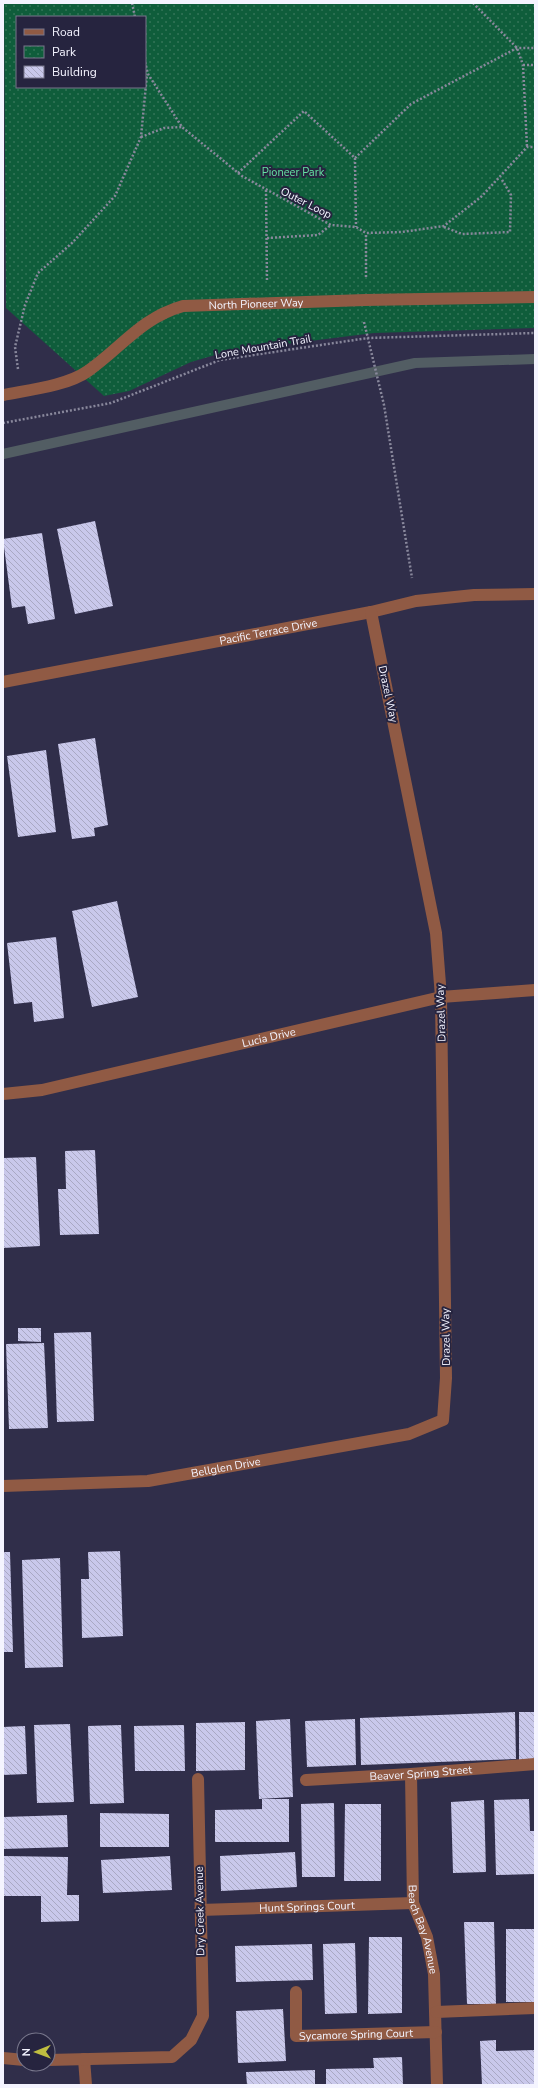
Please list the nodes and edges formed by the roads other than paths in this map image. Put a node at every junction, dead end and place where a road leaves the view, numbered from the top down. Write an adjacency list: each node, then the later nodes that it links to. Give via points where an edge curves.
1 (535, 297): 2 (street, North Pioneer Way, via 183,306 164,311 140,326 87,372 69,381)
2 (3, 395)
3 (535, 594): 4 (street, Pacific Terrace Drive, via 474,595 416,601)
4 (371, 612): 5 (street, Pacific Terrace Drive); 7 (street, Drazel Way, via 436,933)
5 (3, 682)
6 (535, 990): 7 (street, Lucia Drive)
7 (441, 997): 8 (street, Lucia Drive, via 42,1090); 9 (street, Drazel Way, via 446,1378)
8 (3, 1094)
9 (443, 1420): 10 (street, Bellglen Drive, via 410,1434 148,1481)
10 (3, 1486)
11 (535, 1764): 12 (street, Beaver Spring Street)
12 (411, 1774): 14 (street, Beaver Spring Street); 15 (street, Beach Bay Avenue)
13 (198, 1779): 16 (street, Dry Creek Avenue)
14 (306, 1780)
15 (413, 1903): 16 (street, Hunt Springs Court); 19 (street, Beach Bay Avenue, via 427,1937 434,1974)
16 (200, 1910): 23 (street, Dry Creek Avenue, via 203,2016 191,2040 172,2057)
17 (296, 1992): 20 (street, Sycamore Spring Court, via 296,2036)
18 (535, 2008): 19 (street)
19 (436, 2012): 20 (street, Beach Bay Avenue)
20 (436, 2032): 26 (street, Beach Bay Avenue)
21 (3, 2058): 22 (street)
22 (16, 2059)
23 (84, 2059): 24 (street); 25 (street)
24 (56, 2060)
25 (86, 2085)
26 (437, 2085)

